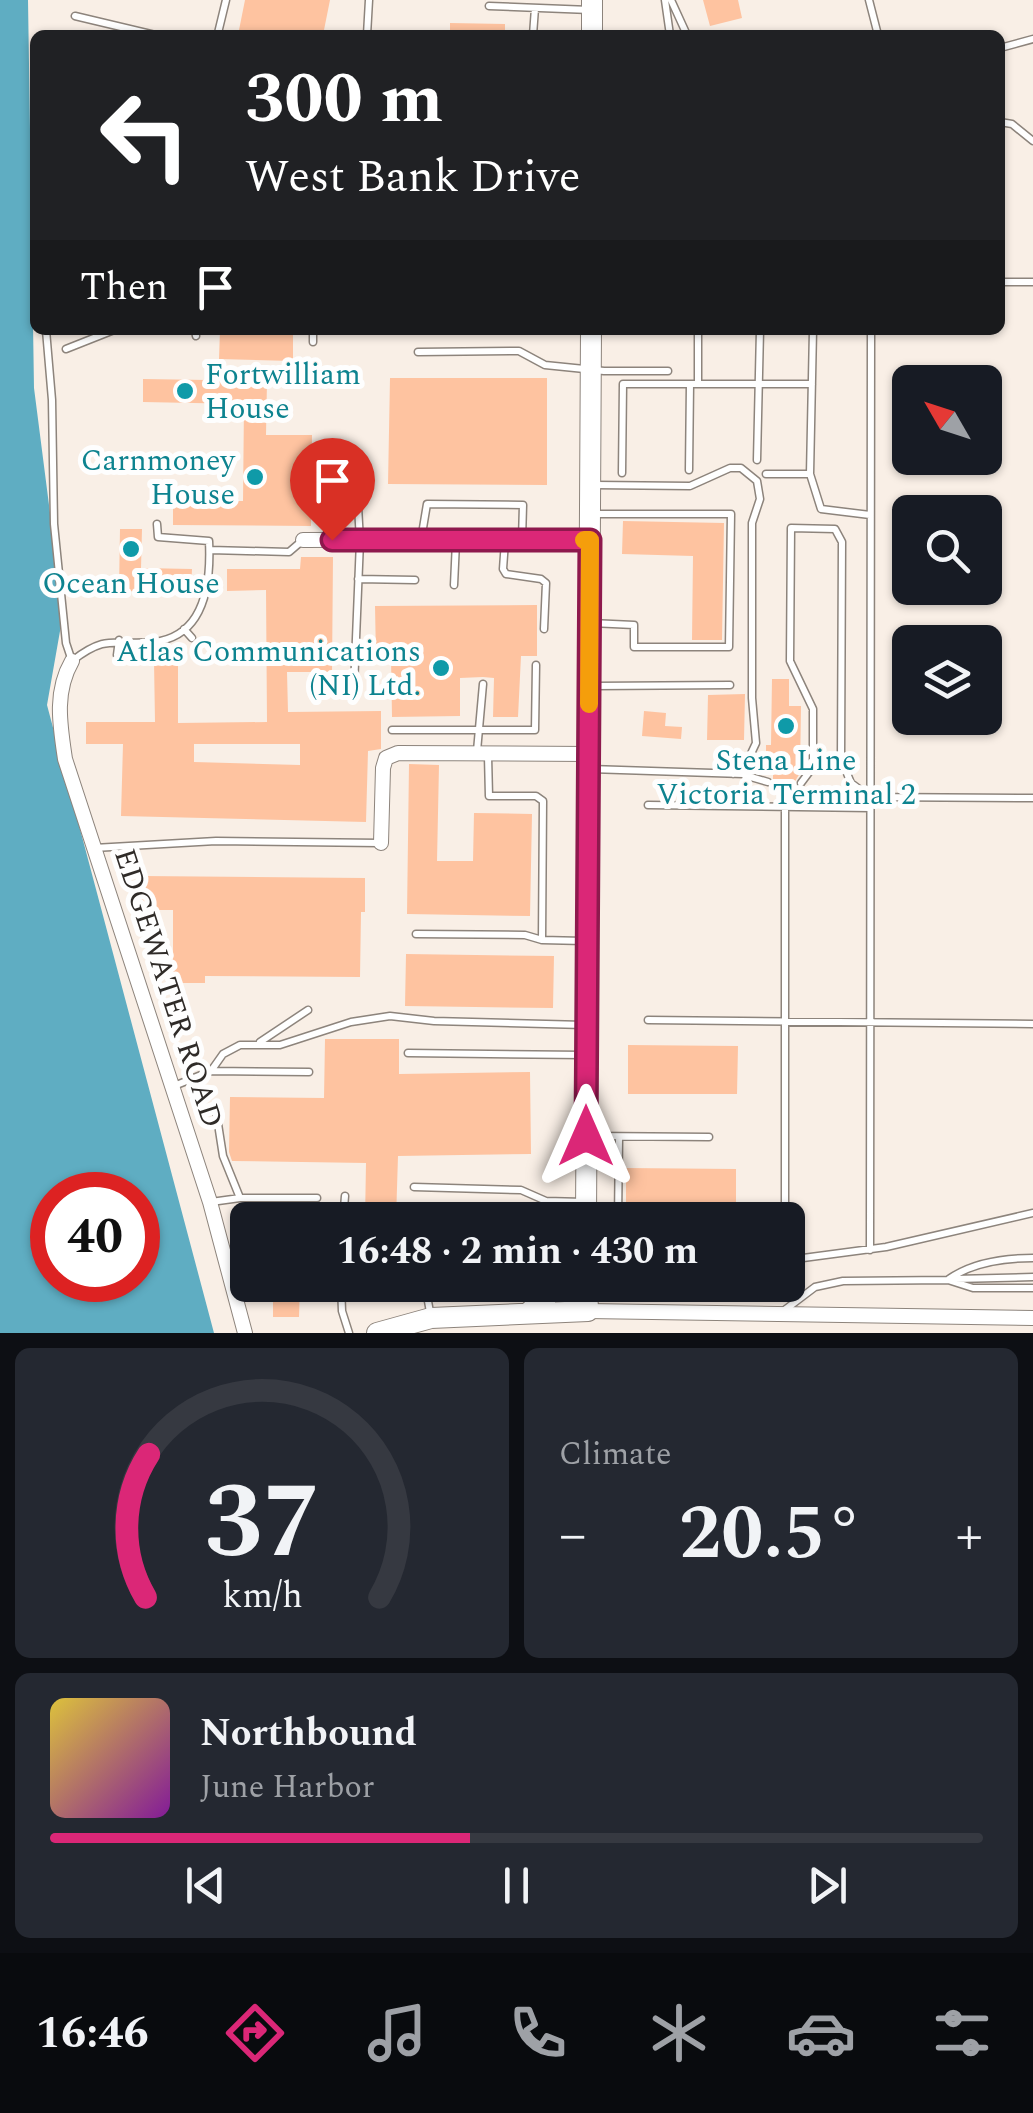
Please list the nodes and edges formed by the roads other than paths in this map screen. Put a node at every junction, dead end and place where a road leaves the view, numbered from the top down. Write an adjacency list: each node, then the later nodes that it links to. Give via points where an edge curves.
1 (226, 0): 10 (lane)
2 (370, 0): 11 (lane)
3 (668, 0): 14 (lane); 15 (lane)
4 (869, 0): 16 (lane)
5 (591, 5): 7 (lane); 13 (street)
6 (489, 6): 7 (lane)
7 (535, 8): 12 (lane)
8 (74, 16): 9 (lane)
9 (134, 30)
10 (219, 30)
11 (367, 30)
12 (534, 30)
13 (592, 30)
14 (670, 30)
15 (684, 30)
16 (877, 30)
17 (1033, 39): 18 (lane)
18 (1005, 47)
19 (1005, 123): 20 (lane)
20 (1033, 140)
21 (1005, 282): 22 (lane)
22 (1033, 282)
23 (46, 335): 66 (lane, via 54,524)
24 (101, 335): 32 (lane)
25 (313, 335): 31 (lane)
26 (591, 335): 34 (street)
27 (698, 335): 36 (lane)
28 (760, 335): 37 (lane)
29 (813, 335): 38 (lane)
30 (871, 335): 47 (lane)
31 (312, 342)
32 (66, 349)
33 (418, 352): 34 (lane, via 519,352 544,365)
34 (591, 369): 35 (lane); 44 (street)
35 (668, 371)
36 (694, 384): 37 (lane); 40 (lane); 41 (lane, via 622,384)
37 (759, 384): 38 (lane); 39 (lane)
38 (812, 384): 43 (lane)
39 (757, 460)
40 (689, 470)
41 (622, 472)
42 (766, 474): 43 (lane)
43 (810, 474): 47 (lane, via 821,508)
44 (590, 485): 46 (street); 79 (lane, via 690,486 730,468 757,481 756,743)
45 (358, 506): 50 (lane)
46 (590, 514): 51 (street); 60 (lane, via 731,514 729,648 634,646 634,625)
47 (870, 514): 83 (lane)
48 (156, 524): 56 (lane, via 158,538 209,540)
49 (304, 540): 50 (street); 56 (lane, via 289,552)
50 (360, 540): 53 (street); 57 (lane)
51 (590, 540): 52 (street); 60 (street)
52 (522, 541): 53 (lane, via 523,506 426,504); 55 (street)
53 (420, 542): 54 (street)
54 (456, 542): 55 (street); 59 (lane)
55 (506, 542): 62 (lane, via 506,574 546,583)
56 (210, 550): 61 (lane, via 206,600)
57 (358, 579): 58 (lane); 71 (lane)
58 (415, 580)
59 (454, 584)
60 (589, 623): 70 (street)
61 (184, 629): 63 (lane); 64 (lane, via 156,642)
62 (544, 629)
63 (192, 638)
64 (118, 640): 65 (lane); 66 (lane, via 92,646)
65 (117, 655)
66 (72, 661): 89 (street, EDGEWATER ROAD, via 58,709 65,759)
67 (536, 665): 73 (lane, via 535,730)
68 (483, 684): 73 (lane)
69 (730, 685): 70 (lane)
70 (589, 686): 75 (street)
71 (354, 687)
72 (392, 730): 73 (lane)
73 (478, 731): 74 (lane)
74 (482, 752): 75 (street); 88 (street, via 386,758); 91 (lane, via 489,796 542,801)
75 (589, 762): 79 (lane); 92 (street)
76 (771, 767): 80 (lane)
77 (813, 767): 78 (lane); 82 (lane); 83 (lane, via 813,708 790,661 790,528 834,529 842,542 842,758 851,782)
78 (802, 768)
79 (733, 774): 80 (lane)
80 (743, 774): 81 (lane)
81 (768, 782)
82 (801, 783)
83 (870, 797): 84 (lane); 87 (lane)
84 (1033, 798)
85 (648, 806): 86 (lane)
86 (785, 808): 87 (lane); 95 (lane)
87 (870, 808): 96 (lane)
88 (381, 844): 89 (lane, via 216,841)
89 (94, 848): 104 (street, EDGEWATER ROAD)
90 (416, 934): 91 (lane)
91 (542, 940): 92 (lane)
92 (586, 940): 97 (street)
93 (308, 1010): 99 (lane)
94 (648, 1020): 95 (lane)
95 (784, 1021): 96 (lane); 118 (lane)
96 (872, 1023): 98 (lane); 120 (lane)
97 (586, 1024): 99 (lane, via 390,1016 280,1044); 101 (street)
98 (1033, 1024)
99 (258, 1042): 102 (lane, via 224,1054)
100 (408, 1053): 101 (lane)
101 (586, 1055): 106 (street)
102 (212, 1071): 103 (lane); 104 (lane)
103 (310, 1072)
104 (173, 1086): 113 (street, EDGEWATER ROAD)
105 (216, 1111): 111 (lane, via 223,1156)
106 (586, 1136): 107 (lane); 116 (street)
107 (619, 1137): 108 (lane); 117 (lane)
108 (709, 1137)
109 (414, 1187): 115 (lane, via 521,1190)
110 (345, 1196): 114 (lane)
111 (240, 1198): 112 (lane); 113 (lane)
112 (317, 1198)
113 (210, 1202): 134 (street, EDGEWATER ROAD)
114 (344, 1202)
115 (550, 1202)
116 (586, 1202)
117 (618, 1202)
118 (785, 1202)
119 (1033, 1213): 120 (lane)
120 (870, 1250): 122 (lane)
121 (1033, 1258): 124 (lane, via 964,1268)
122 (805, 1259)
123 (1033, 1277): 124 (lane)
124 (948, 1280): 125 (lane, via 973,1288); 131 (lane, via 814,1287)
125 (1033, 1288)
126 (342, 1302): 135 (lane)
127 (540, 1302): 130 (street)
128 (588, 1302): 129 (street)
129 (588, 1311): 130 (street); 131 (street)
130 (528, 1313): 133 (street)
131 (781, 1313): 132 (street)
132 (1033, 1318)
133 (418, 1325): 136 (street)
134 (245, 1333)
135 (349, 1333)
136 (377, 1333)

